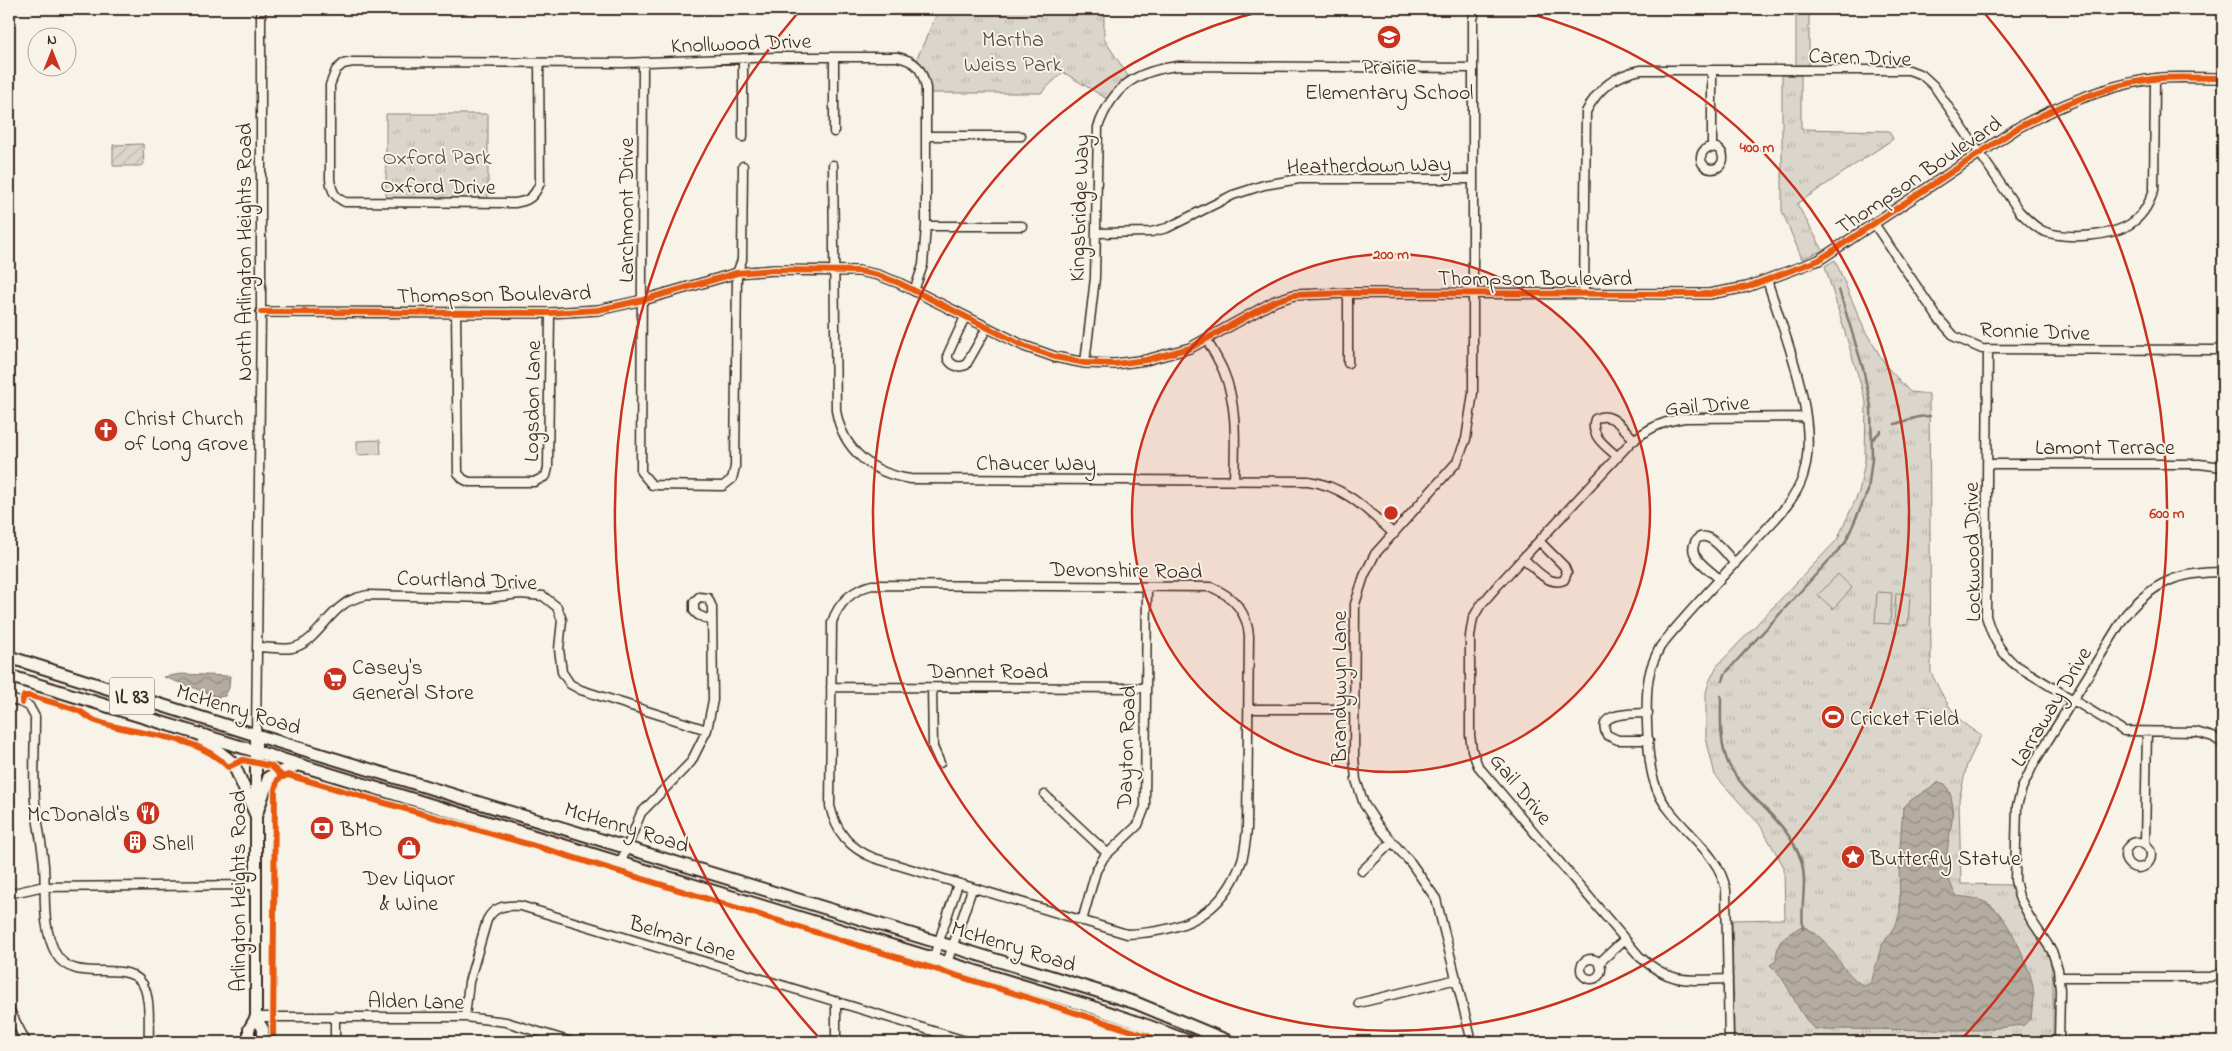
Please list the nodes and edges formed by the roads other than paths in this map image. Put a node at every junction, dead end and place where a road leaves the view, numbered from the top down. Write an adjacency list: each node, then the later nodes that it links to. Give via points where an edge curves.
1 (261, 9): 33 (street, North Arlington Heights Road)
2 (1476, 9): 7 (street, Brandywyn Lane)
3 (834, 57): 4 (street, Knollwood Drive); 12 (street); 13 (street, Knollwood Drive, via 897,57 916,63 926,88)
4 (743, 58): 6 (street, Knollwood Drive); 15 (street)
5 (539, 62): 6 (street, Knollwood Drive); 8 (street, Knollwood Drive, via 353,62); 8 (street, Oxford Drive, via 540,184 528,201 514,203 345,202 338,198 332,191 330,180 330,85)
6 (642, 62): 32 (street, Larchmont Drive)
7 (1473, 68): 20 (street, Brandywyn Lane); 24 (street, Kingsbridge Way, via 1178,66 1144,72 1116,93 1098,126)
8 (336, 70)
9 (1712, 70): 16 (street); 17 (street, Caren Drive, via 1909,70 1922,75 1934,86); 31 (street, Caren Drive, via 1640,70 1612,80 1593,98 1586,112 1585,127)
10 (2223, 78): 11 (street, Thompson Boulevard)
11 (2155, 80): 17 (street, Thompson Boulevard, via 2096,93 2049,111); 17 (street, Caren Drive, via 2154,190 2147,207 2119,231 2100,235 2058,235 2031,224)
12 (834, 132)
13 (927, 136): 14 (street); 22 (street, Knollwood Drive)
14 (1021, 136)
15 (743, 137)
16 (1712, 148)
17 (1980, 154): 21 (street, Thompson Boulevard)
18 (832, 165): 25 (street, Chaucer Way)
19 (743, 166): 26 (street, Larchmont Drive, via 742,260)
20 (1472, 179): 24 (street, Heatherdown Way, via 1299,179 1233,194 1167,228 1151,232); 30 (street, Brandywyn Lane)
21 (1875, 224): 27 (street, Thompson Boulevard, via 1819,260); 40 (street, Ronnie Drive, via 1938,318 1955,337 1968,345)
22 (926, 226): 23 (street); 28 (street, Knollwood Drive, via 923,265)
23 (1022, 226)
24 (1096, 233): 41 (street, Kingsbridge Way, via 1095,278)
25 (833, 270): 26 (street, Thompson Boulevard); 28 (street, Thompson Boulevard, via 878,275); 48 (street, Chaucer Way, via 837,421 857,455 874,468 911,478)
26 (737, 273): 32 (street, Thompson Boulevard); 32 (street, Larchmont Drive, via 735,467 732,479 723,486 652,485 641,472)
27 (1767, 280): 31 (street, Thompson Boulevard, via 1710,294); 43 (street, via 1797,373)
28 (914, 291): 36 (street, Thompson Boulevard)
29 (1348, 293): 30 (street, Thompson Boulevard); 38 (street, Thompson Boulevard, via 1294,295 1275,301); 42 (street)
30 (1472, 294): 31 (street, Thompson Boulevard); 49 (street, Brandywyn Lane, via 1473,393 1466,440 1456,462)
31 (1584, 295)
32 (643, 300): 35 (street, Thompson Boulevard, via 598,310)
33 (261, 312): 34 (street, Thompson Boulevard); 57 (street, North Arlington Heights Road)
34 (456, 313): 35 (street, Thompson Boulevard); 35 (street, Logsdon Lane, via 458,473 469,482 534,482 546,476)
35 (550, 313)
36 (965, 316): 37 (street, Thompson Boulevard); 37 (street, via 948,354 954,365 966,365)
37 (987, 328): 41 (street, Thompson Boulevard, via 1031,349)
38 (1206, 339): 41 (street, Thompson Boulevard, via 1190,348 1146,360); 48 (street, via 1223,370 1231,397 1235,418)
39 (2223, 348): 40 (street, Ronnie Drive)
40 (1988, 350): 46 (street, Lockwood Drive)
41 (1084, 363)
42 (1348, 363)
43 (1806, 417): 44 (street, Gail Drive, via 1665,421); 52 (street, via 1807,448 1803,476 1787,506)
44 (1635, 440): 45 (street, Gail Drive); 45 (street, via 1609,416 1594,419 1594,434)
45 (1618, 457): 50 (street, Gail Drive)
46 (1987, 464): 47 (street, Lamont Terrace, via 2199,464); 64 (street, Lockwood Drive, via 1986,616 1994,640 2014,664)
47 (2223, 467)
48 (1234, 481): 49 (street, Chaucer Way, via 1324,483 1350,496)
49 (1394, 534): 66 (street, Brandywyn Lane, via 1375,554 1355,604)
50 (1539, 541): 51 (street, Gail Drive); 51 (street, via 1564,566 1567,573 1564,580 1558,583 1550,581)
51 (1523, 558): 91 (street, Gail Drive, via 1473,618 1470,636 1472,750 1478,766)
52 (1735, 564): 54 (street); 54 (street, via 1714,540 1705,536 1694,542 1696,557)
53 (2223, 572): 64 (street, Larraway Drive, via 2186,575 2143,595 2126,614)
54 (1720, 580): 67 (street, via 1660,647 1650,672)
55 (1146, 586): 60 (street, Devonshire Road, via 864,587 845,598 832,622); 62 (street, Dayton Road); 65 (street, Devonshire Road, via 1211,587 1225,593 1242,611 1248,636)
56 (712, 621): 68 (street, via 712,700)
57 (256, 647): 68 (street, Courtland Drive, via 291,648 300,645 311,638 341,605 355,597 489,598 535,594 550,601 561,616 559,661 570,684); 71 (street, North Arlington Heights Road)
58 (9, 657): 71 (main road, McHenry Road / IL 83)
59 (9, 676): 69 (main road, McHenry Road / IL 83)
60 (831, 687): 61 (street, Dannet Road); 85 (street, Devonshire Road, via 830,806 837,828 863,854)
61 (932, 688): 62 (street, Dannet Road); 75 (street, via 934,747)
62 (1145, 688): 82 (street, Dayton Road, via 1145,807 1138,825)
63 (9, 698): 87 (street, via 29,706 35,717 35,799)
64 (2073, 701): 70 (street, Lockwood Drive, via 2124,731); 98 (street, Larraway Drive, via 2034,763 2017,806 2016,880 2019,897 2052,952)
65 (1249, 709): 66 (street); 90 (street, Devonshire Road, via 1247,829 1243,859 1216,904 1195,920 1151,933 1127,934)
66 (1354, 709): 79 (street, Brandywyn Lane, via 1356,780 1364,804)
67 (1648, 713): 72 (street); 72 (street, via 1612,716 1604,724 1607,735 1614,739)
68 (707, 730): 81 (street, via 691,762 641,813)
69 (194, 732): 74 (main road, McHenry Road / IL 83); 78 (main road, via 232,763)
70 (2148, 732): 73 (street, Lockwood Drive, via 2196,732); 80 (street)
71 (256, 735): 74 (main road, Arlington Heights Road); 81 (main road, McHenry Road / IL 83)
72 (1649, 740): 100 (street, via 1651,767 1660,797 1724,877)
73 (2223, 743)
74 (256, 753): 76 (main road, McHenry Road / IL 83); 78 (main road, Arlington Heights Road)
75 (940, 763)
76 (297, 765): 78 (main road, via 270,777); 83 (main road, McHenry Road / IL 83)
77 (1045, 795): 82 (street)
78 (256, 816): 86 (main road, Arlington Heights Road)
79 (1392, 842): 84 (street); 99 (street, Brandywyn Lane, via 1436,899)
80 (2144, 844)
81 (626, 847): 83 (street); 92 (main road, McHenry Road / IL 83)
82 (1107, 853): 90 (street, Dayton Road, via 1096,871)
83 (621, 862): 94 (main road, McHenry Road / IL 83)
84 (1362, 871)
85 (958, 884): 88 (street, Devonshire Road); 92 (street)
86 (256, 885): 87 (street); 105 (main road, Arlington Heights Road)
87 (45, 887): 89 (street); 108 (street, via 48,935 57,956 74,969 124,972 138,979 146,993)
88 (972, 889): 90 (street, Devonshire Road); 93 (street)
89 (9, 894)
90 (1082, 921)
91 (1625, 938): 96 (street); 100 (street, Gail Drive, via 1640,957 1665,976 1681,980)
92 (938, 943): 93 (main road, McHenry Road / IL 83); 94 (street)
93 (952, 948): 95 (street); 116 (main road, McHenry Road / IL 83, via 1136,1003)
94 (933, 959): 95 (main road, McHenry Road / IL 83)
95 (947, 963): 115 (main road, McHenry Road / IL 83, via 1101,1010)
96 (1600, 963)
97 (2223, 973): 98 (street, via 2210,977)
98 (2059, 978): 119 (street)
99 (1457, 979): 102 (street); 117 (street, Brandywyn Lane)
100 (1728, 979): 118 (street)
101 (836, 1002): 106 (street, Belmar Lane, via 512,905 499,907 488,920 469,982); 113 (street); 114 (street, Belmar Lane)
102 (1359, 1003)
103 (9, 1009): 107 (street)
104 (335, 1016): 105 (street, Alden Lane); 106 (street, Alden Lane); 111 (street)
105 (256, 1017): 109 (main road, Arlington Heights Road, via 249,1029); 110 (main road, Arlington Heights Road, via 263,1029)
106 (465, 1017): 112 (street, Alden Lane, via 506,1022)
107 (26, 1042)
108 (149, 1042)
109 (248, 1042)
110 (263, 1042)
111 (335, 1042)
112 (572, 1042)
113 (836, 1042)
114 (969, 1042)
115 (1190, 1042)
116 (1230, 1042)
117 (1472, 1042)
118 (1729, 1042)
119 (2059, 1042)

